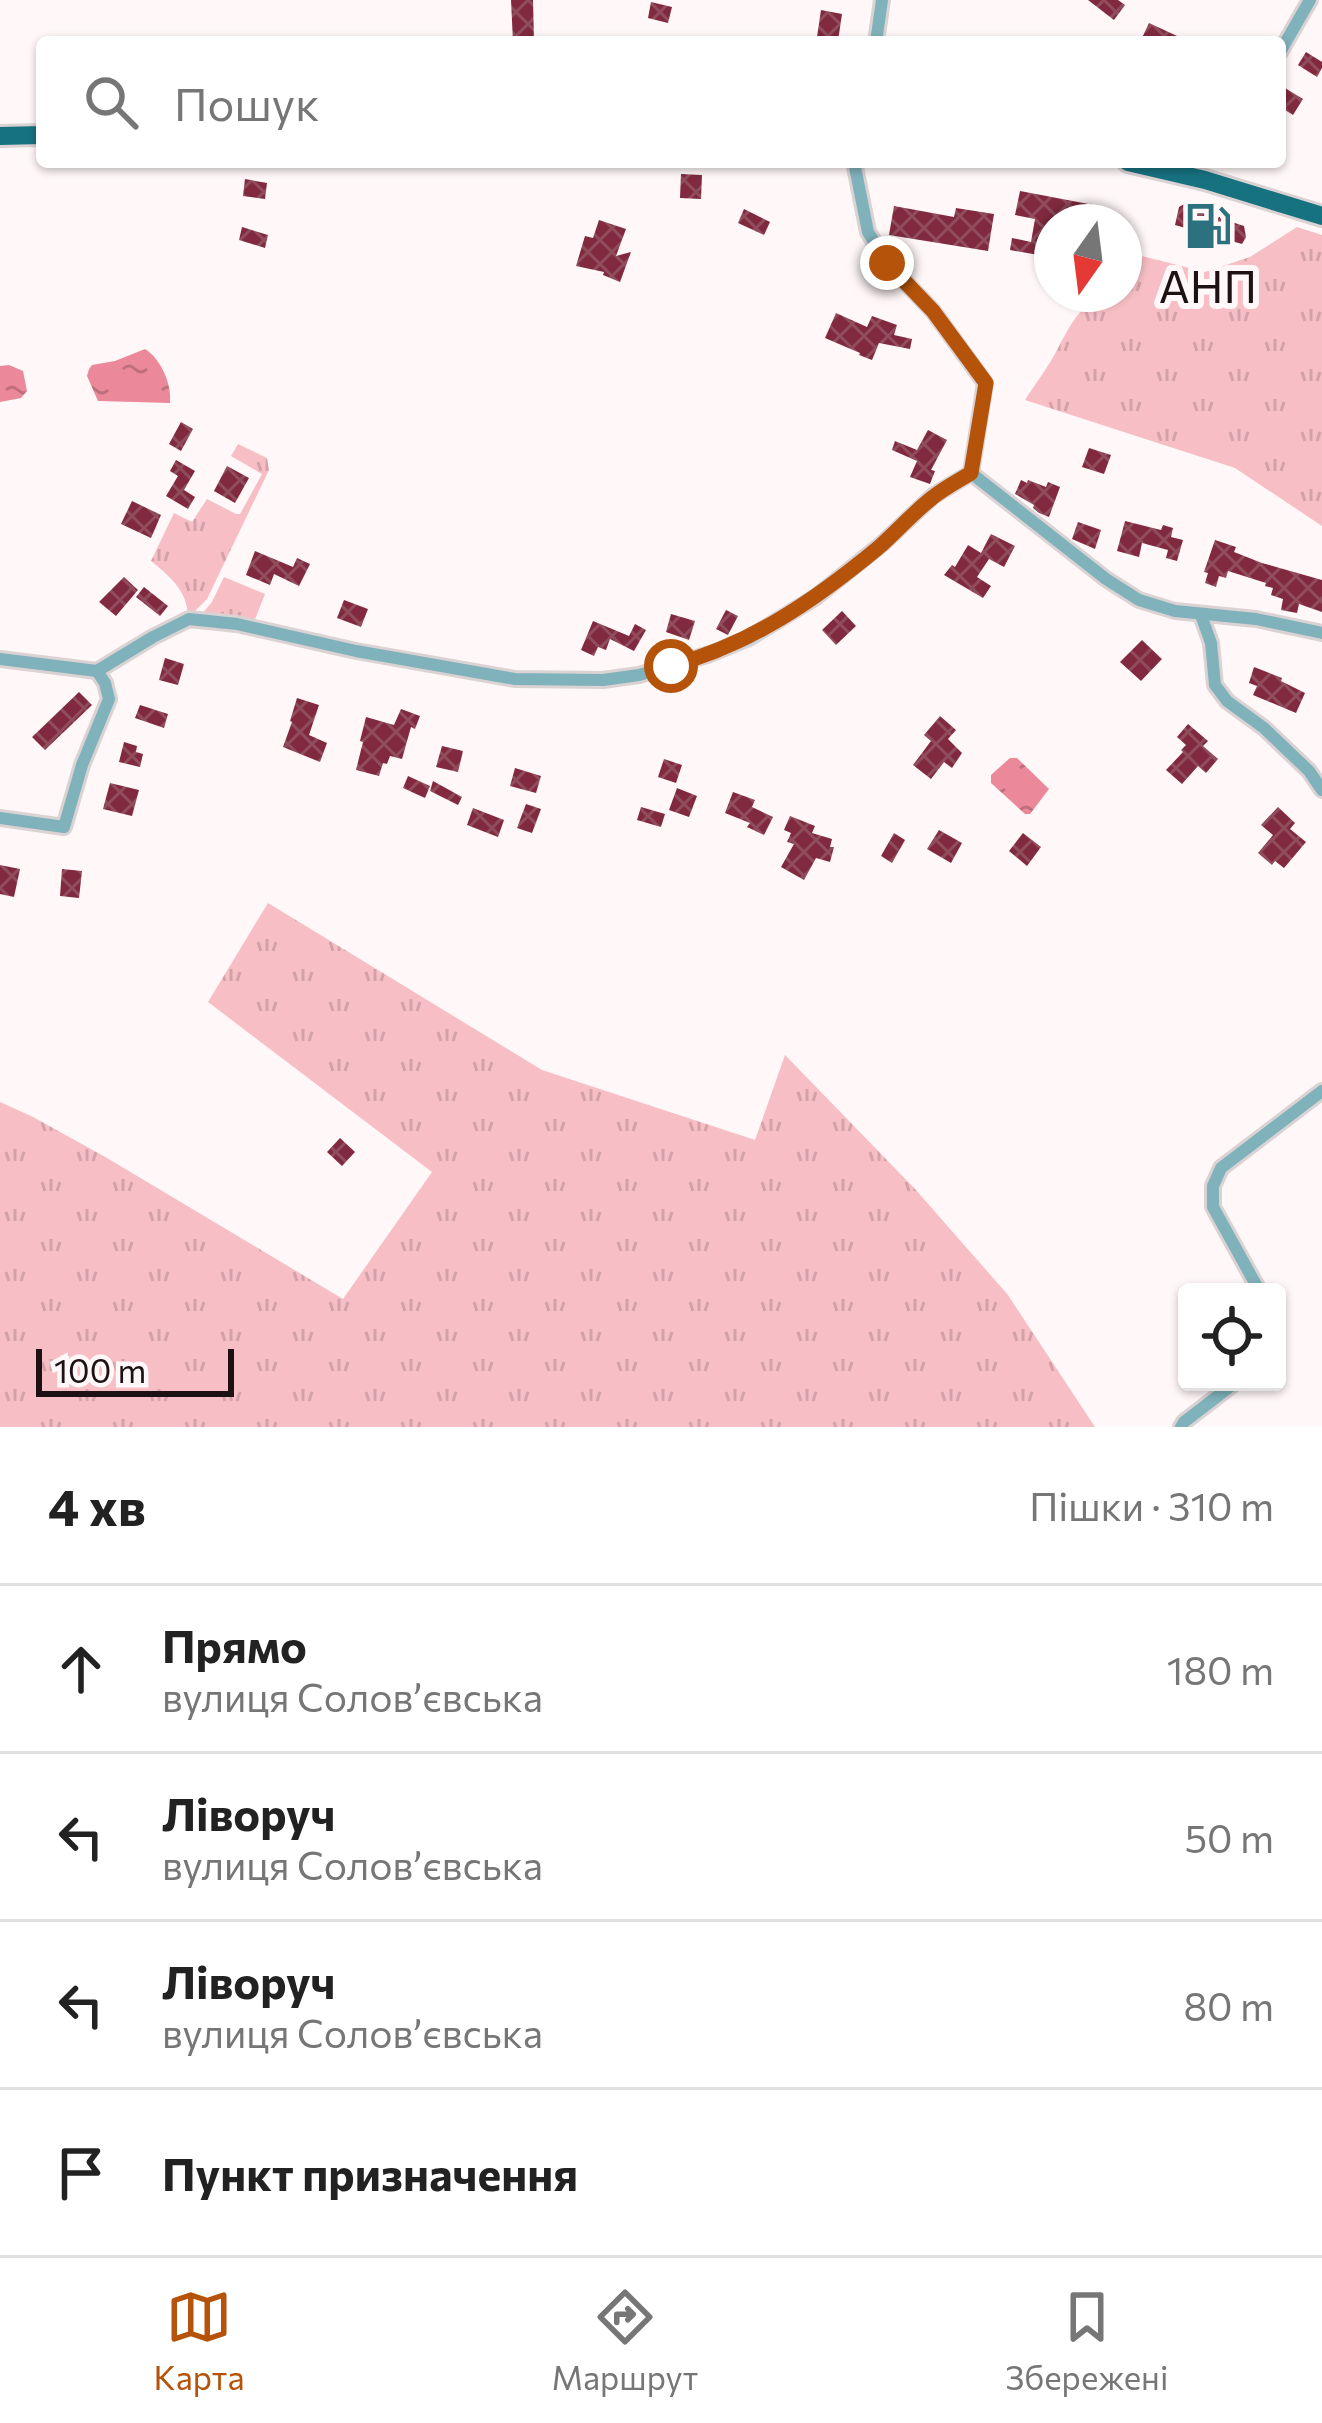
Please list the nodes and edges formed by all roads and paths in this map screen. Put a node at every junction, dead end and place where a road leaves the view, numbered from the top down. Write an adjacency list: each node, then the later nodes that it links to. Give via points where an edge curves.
1 (883, 0): 3 (street)
2 (1310, 0): 4 (street)
3 (877, 36)
4 (1286, 42)
5 (36, 135): 6 (main road)
6 (0, 136)
7 (855, 168): 10 (street, via 868,232 986,383)
8 (1165, 168): 9 (main road)
9 (1322, 216)
10 (971, 473): 11 (street, via 1138,600); 14 (street, via 816,597 749,638 639,675 515,680 189,620)
11 (1202, 615): 12 (street); 15 (street, via 1215,685)
12 (1322, 633)
13 (0, 658): 14 (street)
14 (97, 671): 16 (street, via 109,699 64,826)
15 (1322, 790)
16 (0, 818)
17 (1322, 1091): 18 (street, via 1221,1168 1213,1186 1213,1207)
18 (1254, 1283)
19 (1224, 1391): 20 (street)
20 (1181, 1427)

